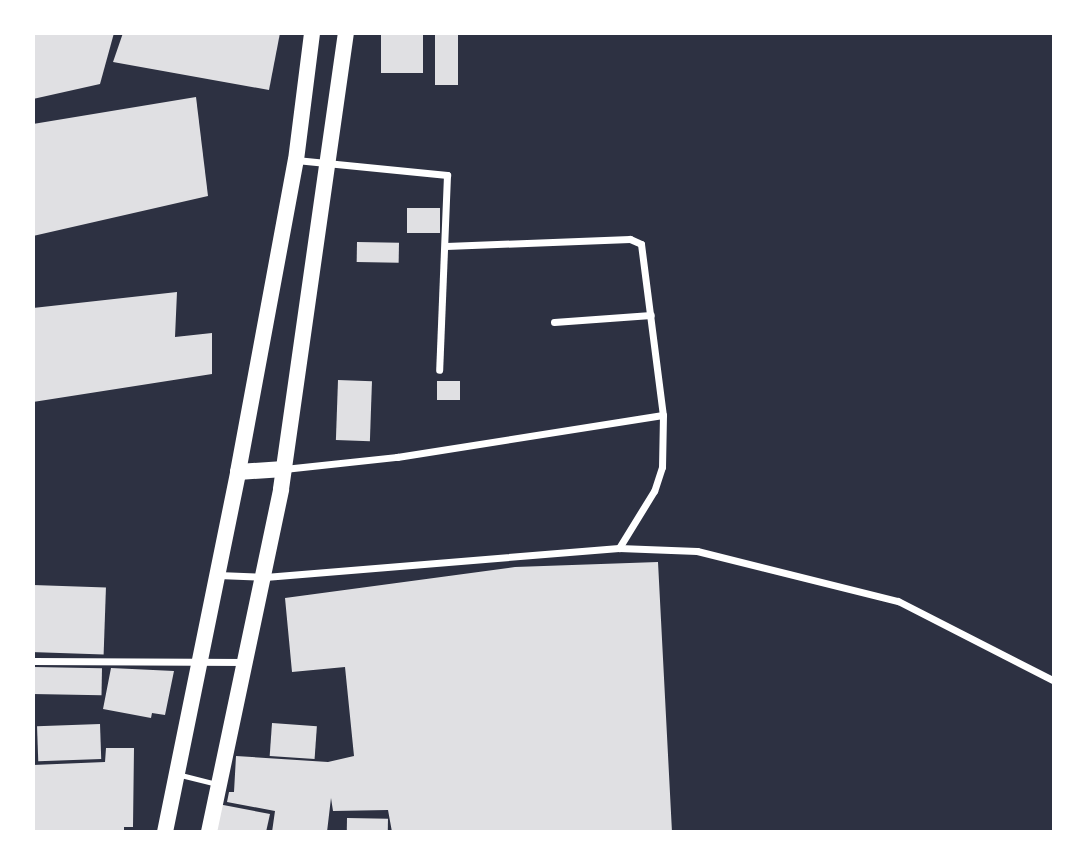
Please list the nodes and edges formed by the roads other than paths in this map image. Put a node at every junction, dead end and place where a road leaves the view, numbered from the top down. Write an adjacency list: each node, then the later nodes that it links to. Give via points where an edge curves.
1 (312, 33): 3 (main road)
2 (346, 33): 4 (main road)
3 (296, 160): 4 (street); 11 (main road)
4 (330, 167): 5 (street, via 447,175); 10 (main road)
5 (446, 246): 6 (street, via 636,240 642,246); 8 (street)
6 (651, 315): 7 (street); 9 (street)
7 (554, 322)
8 (439, 370)
9 (663, 415): 10 (street, via 397,457); 12 (street, via 660,478)
10 (284, 469): 11 (main road); 14 (main road)
11 (238, 472): 13 (main road)
12 (619, 548): 14 (street); 18 (street, via 697,551 898,601)
13 (218, 575): 14 (street); 15 (main road)
14 (265, 577): 17 (main road)
15 (201, 660): 16 (street); 17 (street); 19 (main road)
16 (33, 661)
17 (246, 662): 20 (main road)
18 (1054, 681)
19 (176, 774): 20 (lane); 21 (main road)
20 (219, 785): 22 (main road)
21 (165, 832)
22 (209, 832)

